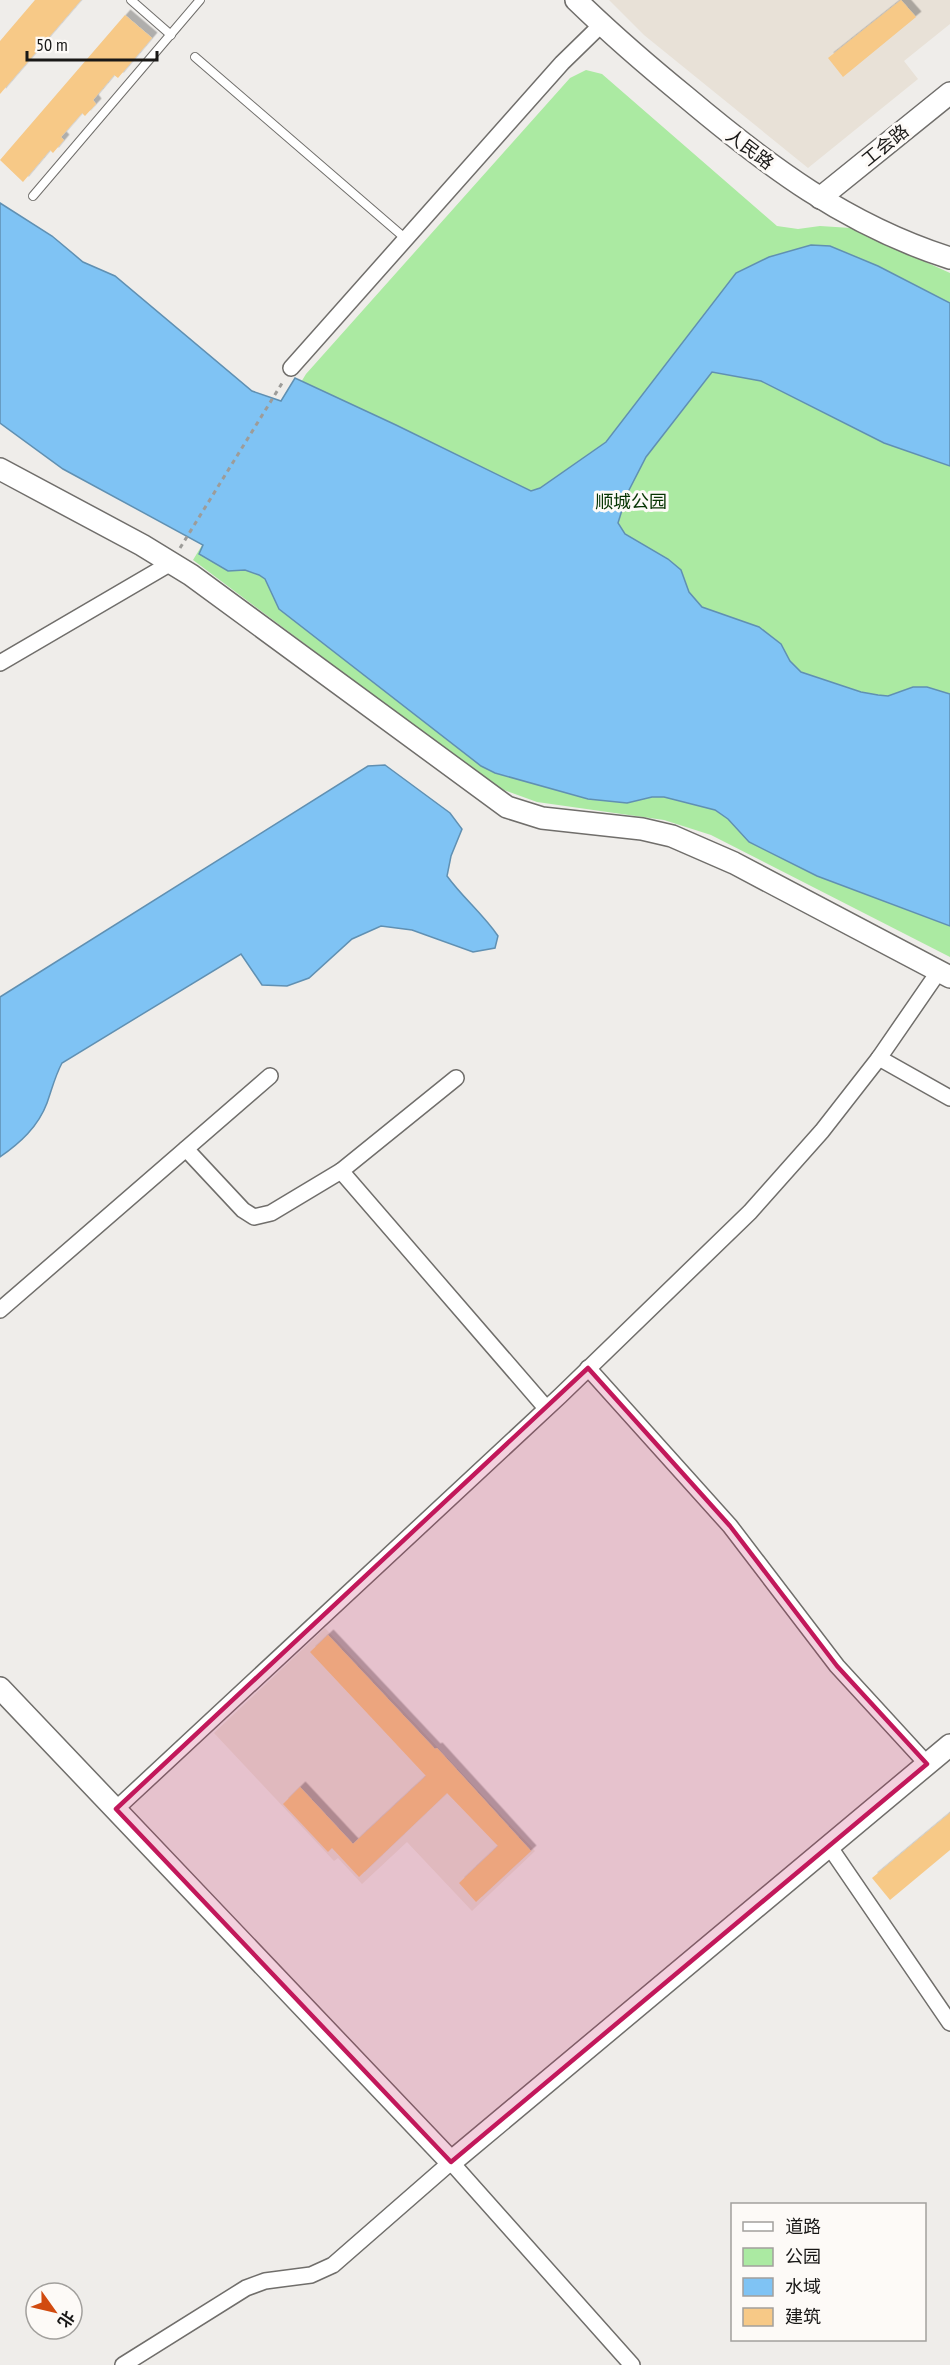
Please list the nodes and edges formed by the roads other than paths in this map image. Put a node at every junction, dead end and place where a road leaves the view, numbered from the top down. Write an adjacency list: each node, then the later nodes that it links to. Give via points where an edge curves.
1 (131, 0): 5 (lane)
2 (201, 0): 5 (lane)
3 (576, 0): 4 (street, 人民路)
4 (602, 24): 9 (street, 人民路, via 748,148); 10 (street, via 562,63)
5 (171, 34): 8 (lane)
6 (195, 57): 10 (lane)
7 (950, 93): 9 (street, 工会路)
8 (33, 196)
9 (820, 198): 11 (street, 人民路, via 886,233)
10 (406, 239): 12 (street)
11 (950, 258)
12 (291, 368)
13 (0, 469): 14 (street)
14 (171, 563): 15 (street); 16 (street, via 218,593 507,807 542,818 672,836 744,867)
15 (0, 663)
16 (944, 974): 17 (street)
17 (879, 1058): 20 (street); 24 (street, via 822,1131 750,1212)
18 (270, 1076): 21 (street)
19 (456, 1078): 22 (street)
20 (950, 1098)
21 (186, 1149): 22 (street, via 243,1210 254,1216 272,1213); 23 (street)
22 (341, 1171): 25 (street)
23 (0, 1310)
24 (588, 1368): 25 (street); 28 (street, via 730,1526 837,1666)
25 (546, 1408): 29 (street)
26 (0, 1688): 29 (street)
27 (950, 1745): 28 (street)
28 (927, 1764): 30 (street)
29 (116, 1809): 32 (street)
30 (829, 1846): 31 (street); 32 (street)
31 (950, 2023)
32 (451, 2162): 33 (street, via 333,2265 311,2276 266,2281 246,2288); 34 (street)
33 (123, 2365)
34 (632, 2365)

